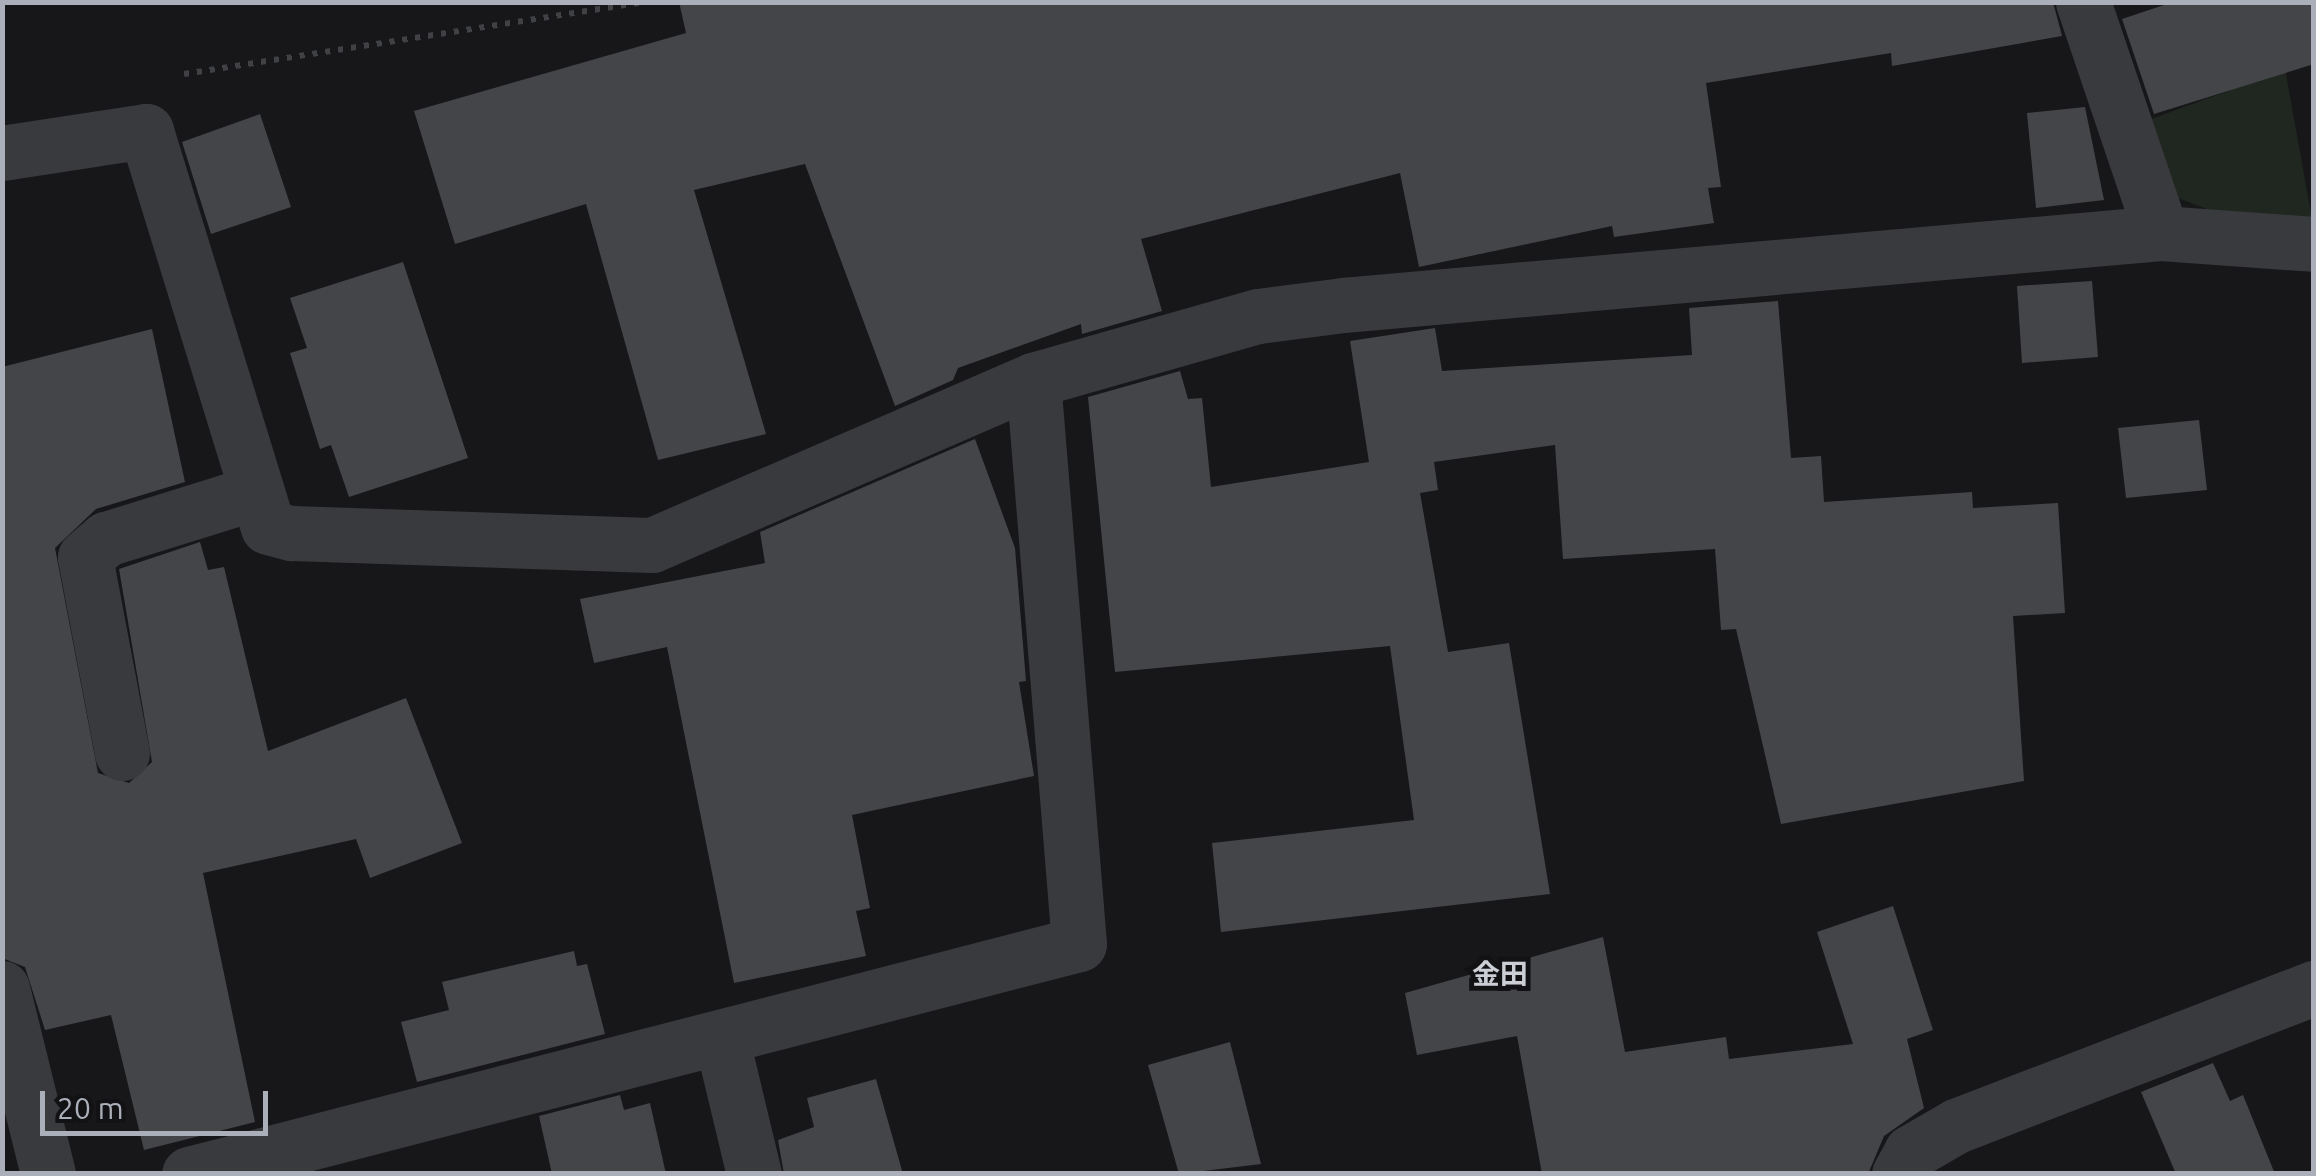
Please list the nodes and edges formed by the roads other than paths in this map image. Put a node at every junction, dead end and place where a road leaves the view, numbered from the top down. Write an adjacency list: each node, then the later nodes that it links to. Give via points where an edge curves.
1 (2082, 2): 3 (street)
2 (2, 153): 6 (street, via 146,131)
3 (2161, 232): 4 (street); 5 (street, via 1342,304 1258,316)
4 (2313, 247)
5 (1033, 380): 6 (street, via 652,545 291,533 268,527); 10 (street, via 1078,944)
6 (257, 492): 7 (street, via 106,539 85,557)
7 (122, 754)
8 (2, 988): 12 (street)
9 (2314, 988): 14 (street, via 1956,1126 1911,1152)
10 (722, 1041): 11 (street); 13 (street)
11 (190, 1173)
12 (48, 1174)
13 (754, 1174)
14 (1899, 1174)

